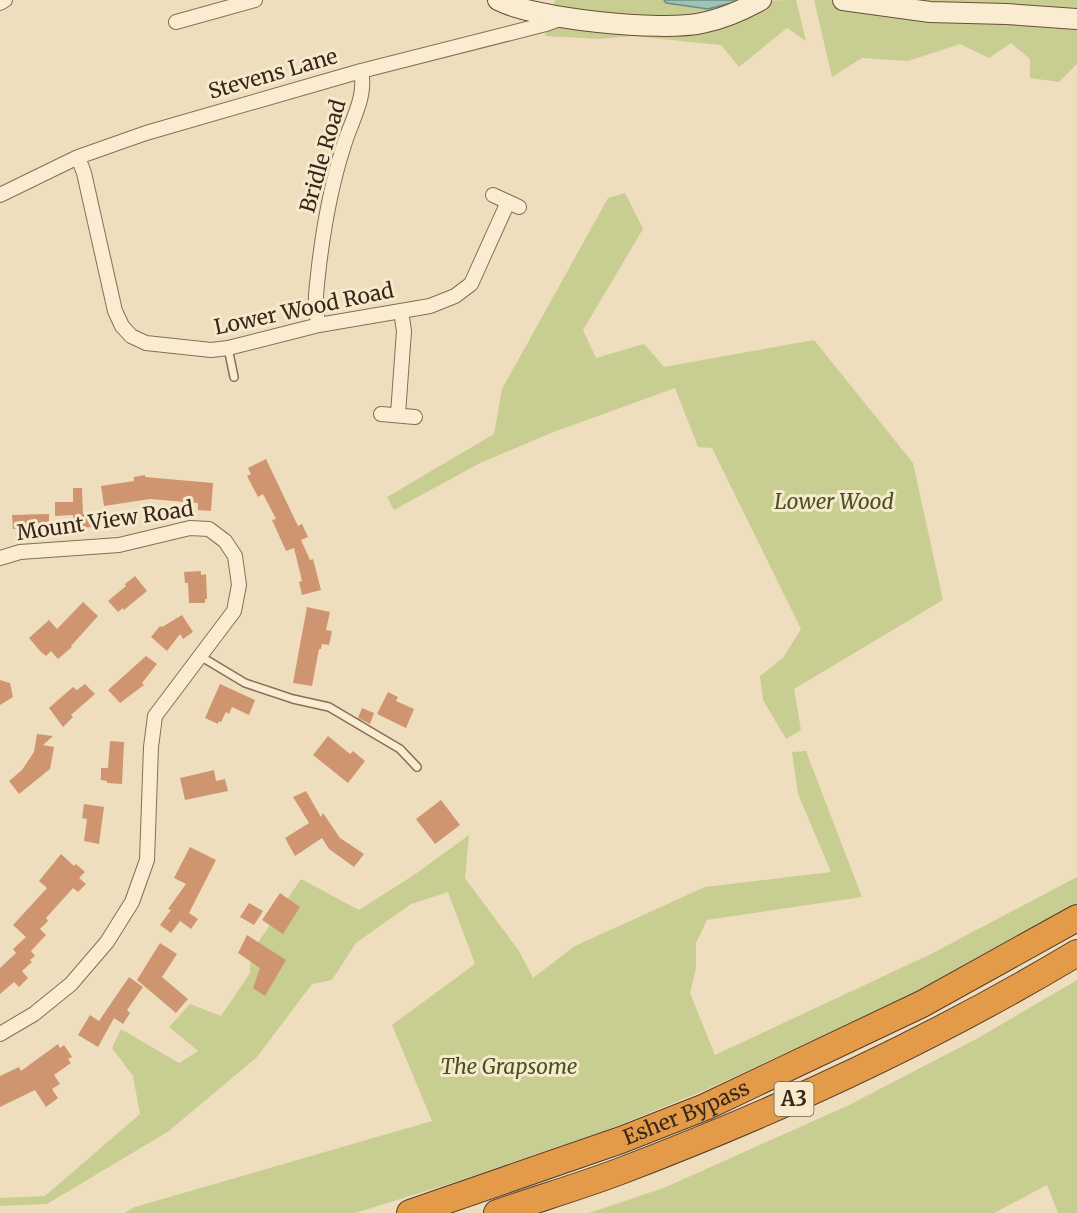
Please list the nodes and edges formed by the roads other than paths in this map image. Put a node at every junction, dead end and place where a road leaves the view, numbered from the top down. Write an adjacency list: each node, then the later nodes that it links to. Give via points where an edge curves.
1 (5, 0): 6 (street)
2 (255, 0): 10 (street)
3 (498, 0): 7 (street)
4 (761, 0): 8 (street, via 701,24 639,26)
5 (843, 0): 9 (street, via 930,12)
6 (0, 3)
7 (520, 9): 8 (street); 11 (street)
8 (566, 17): 11 (street, Stevens Lane)
9 (1077, 19)
10 (176, 22)
11 (518, 31): 12 (street, Stevens Lane)
12 (362, 71): 13 (street, Stevens Lane, via 146,133); 17 (street, Bridle Road, via 362,96 327,202 315,302)
13 (78, 157): 14 (street, Stevens Lane); 18 (street, Lower Wood Road, via 122,326 146,343 191,350)
14 (0, 195)
15 (493, 195): 16 (street, Lower Wood Road, via 514,204 471,284 444,301)
16 (401, 311): 17 (street, Lower Wood Road); 21 (street, via 404,331)
17 (319, 325): 18 (street, Lower Wood Road)
18 (228, 348): 19 (lane)
19 (234, 377)
20 (381, 414): 21 (street)
21 (398, 414): 22 (street)
22 (415, 417)
23 (0, 558): 24 (street, Mount View Road, via 20,552 119,545 190,528 209,529 225,541 235,556 239,585 234,611)
24 (200, 656): 25 (lane, via 245,684 329,707 400,748); 28 (street, via 155,716 147,860 132,902 107,942 71,984 34,1014)
25 (417, 767)
26 (1077, 918): 29 (highway, Esher Bypass / A3, via 922,1004 705,1107)
27 (1077, 953): 30 (highway, Esher Bypass / A3, via 930,1036 772,1109 618,1172)
28 (0, 1034)
29 (410, 1213)
30 (497, 1213)

